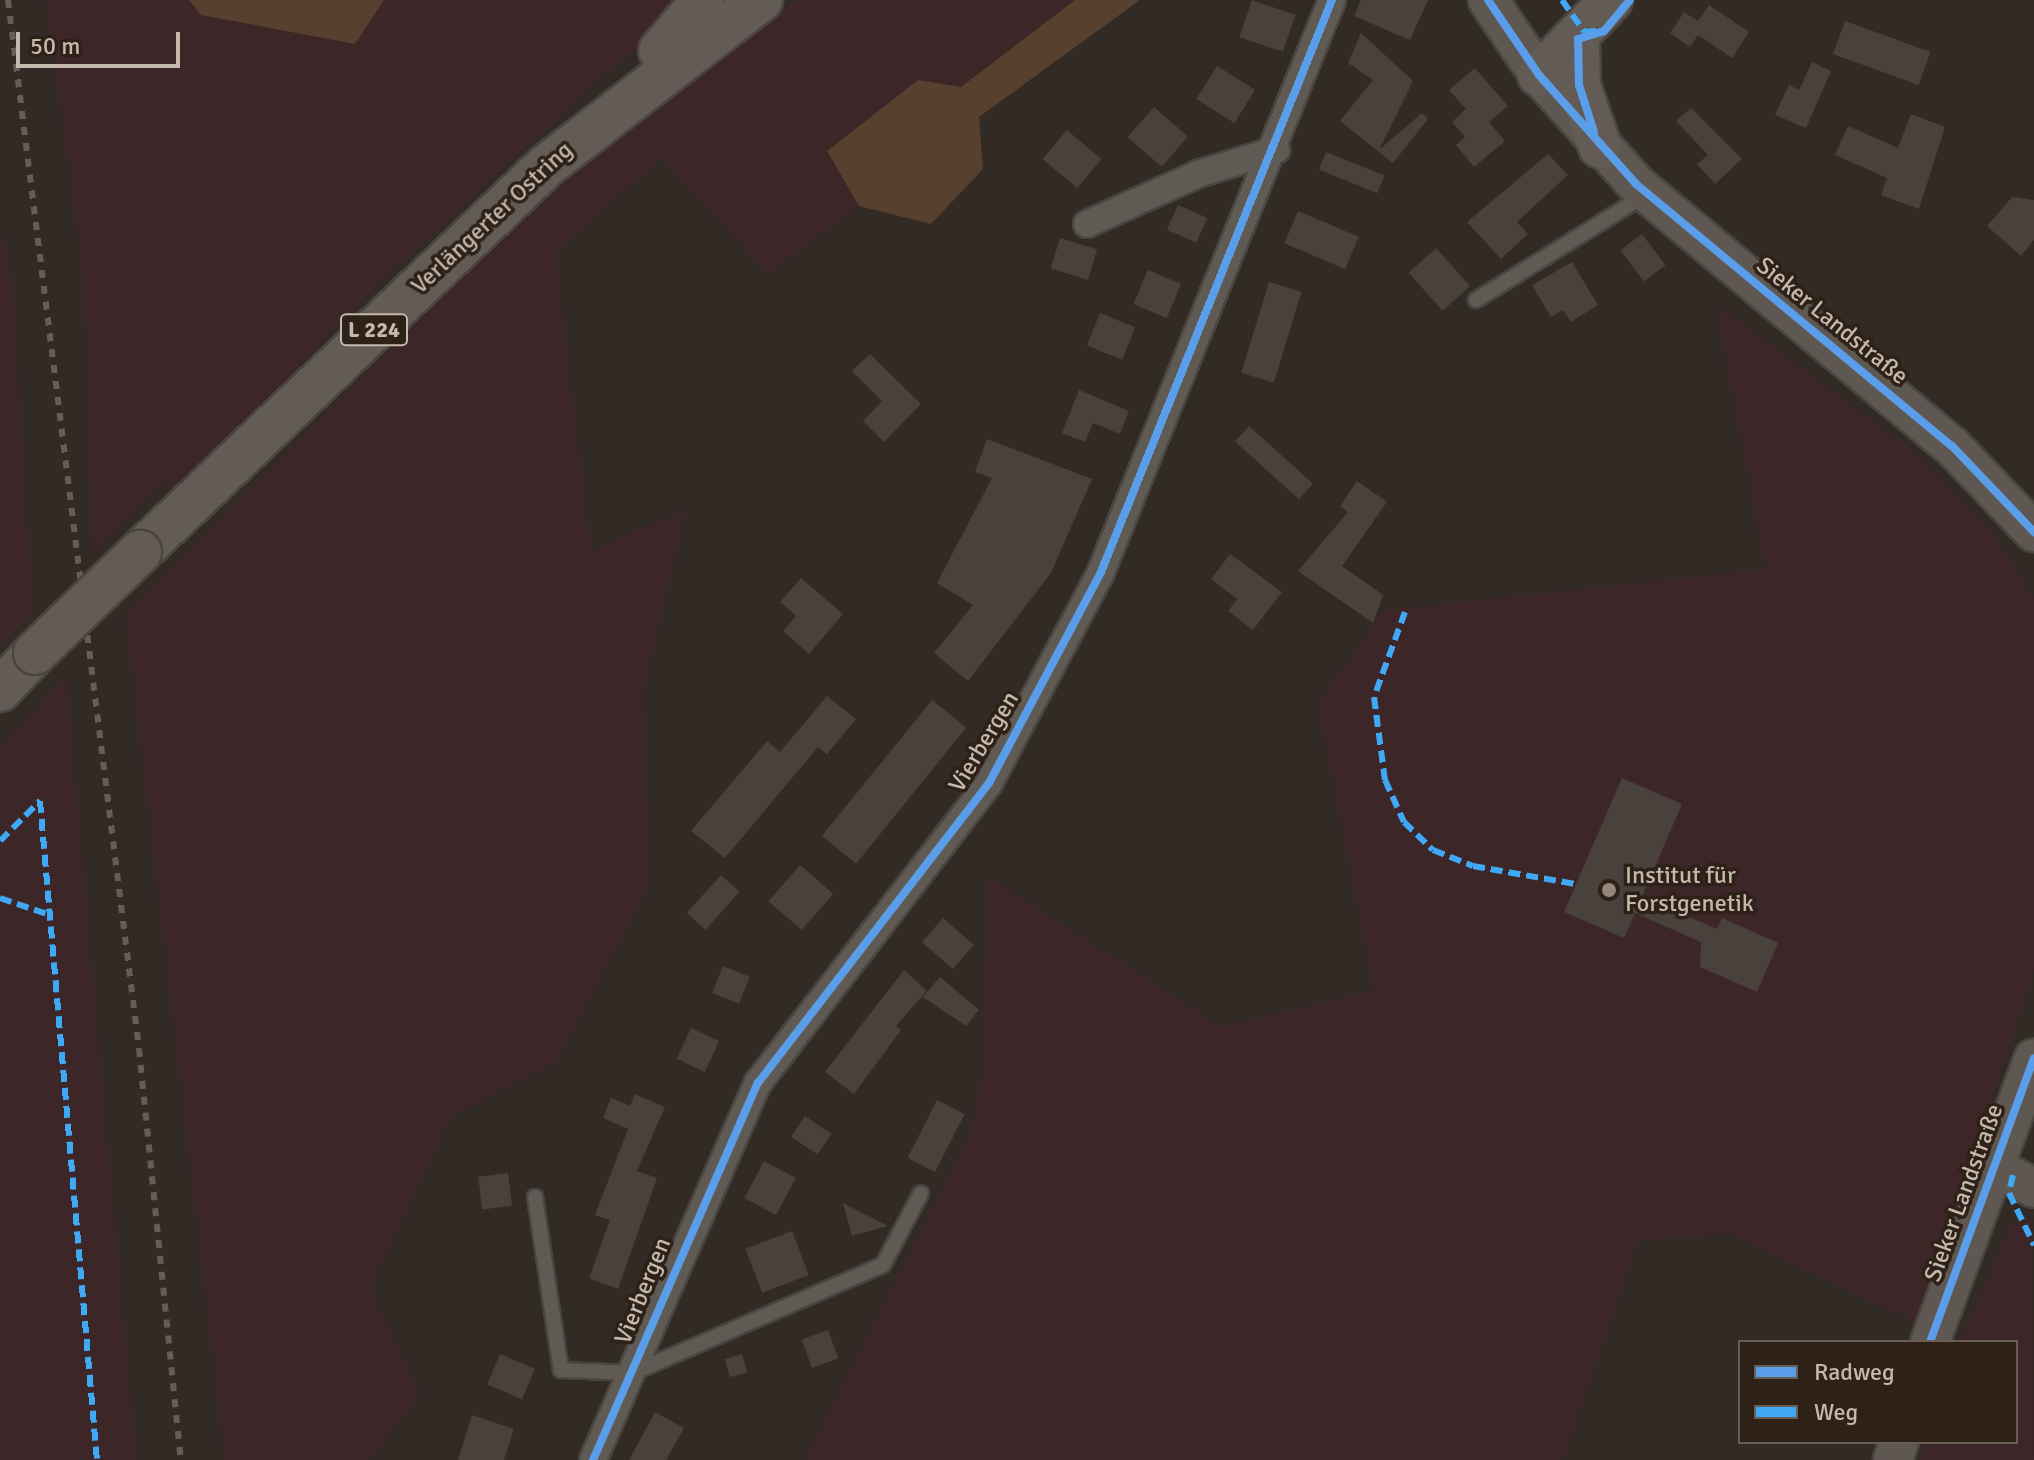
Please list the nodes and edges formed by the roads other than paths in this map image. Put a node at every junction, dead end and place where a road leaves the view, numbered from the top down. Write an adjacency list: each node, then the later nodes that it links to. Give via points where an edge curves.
1 (703, 0): 8 (main road)
2 (761, 0): 8 (main road, Verlängerter Ostring / L 224)
3 (1332, 0): 10 (street, Vierbergen)
4 (1488, 0): 7 (main road, Sieker Landstraße)
5 (1611, 0): 6 (main road)
6 (1580, 20): 7 (main road); 9 (main road, via 1579,85)
7 (1532, 66): 9 (main road, Sieker Landstraße)
8 (609, 111): 15 (main road, Verlängerter Ostring / L 224, bridge)
9 (1600, 147): 11 (main road, Sieker Landstraße)
10 (1276, 150): 12 (street, via 1198,174); 22 (street, Vierbergen, via 1101,572 989,783 758,1083)
11 (1647, 194): 13 (lane); 14 (main road, Sieker Landstraße, via 1952,446)
12 (1087, 224)
13 (1476, 300)
14 (2034, 532)
15 (0, 690)
16 (2034, 1058): 17 (main road, Sieker Landstraße)
17 (1996, 1168): 18 (main road); 21 (main road, Sieker Landstraße)
18 (2034, 1188)
19 (921, 1193): 22 (lane, via 883,1265)
20 (535, 1197): 22 (lane, via 561,1370)
21 (1931, 1340)
22 (632, 1373): 23 (street, Vierbergen)
23 (593, 1460)

